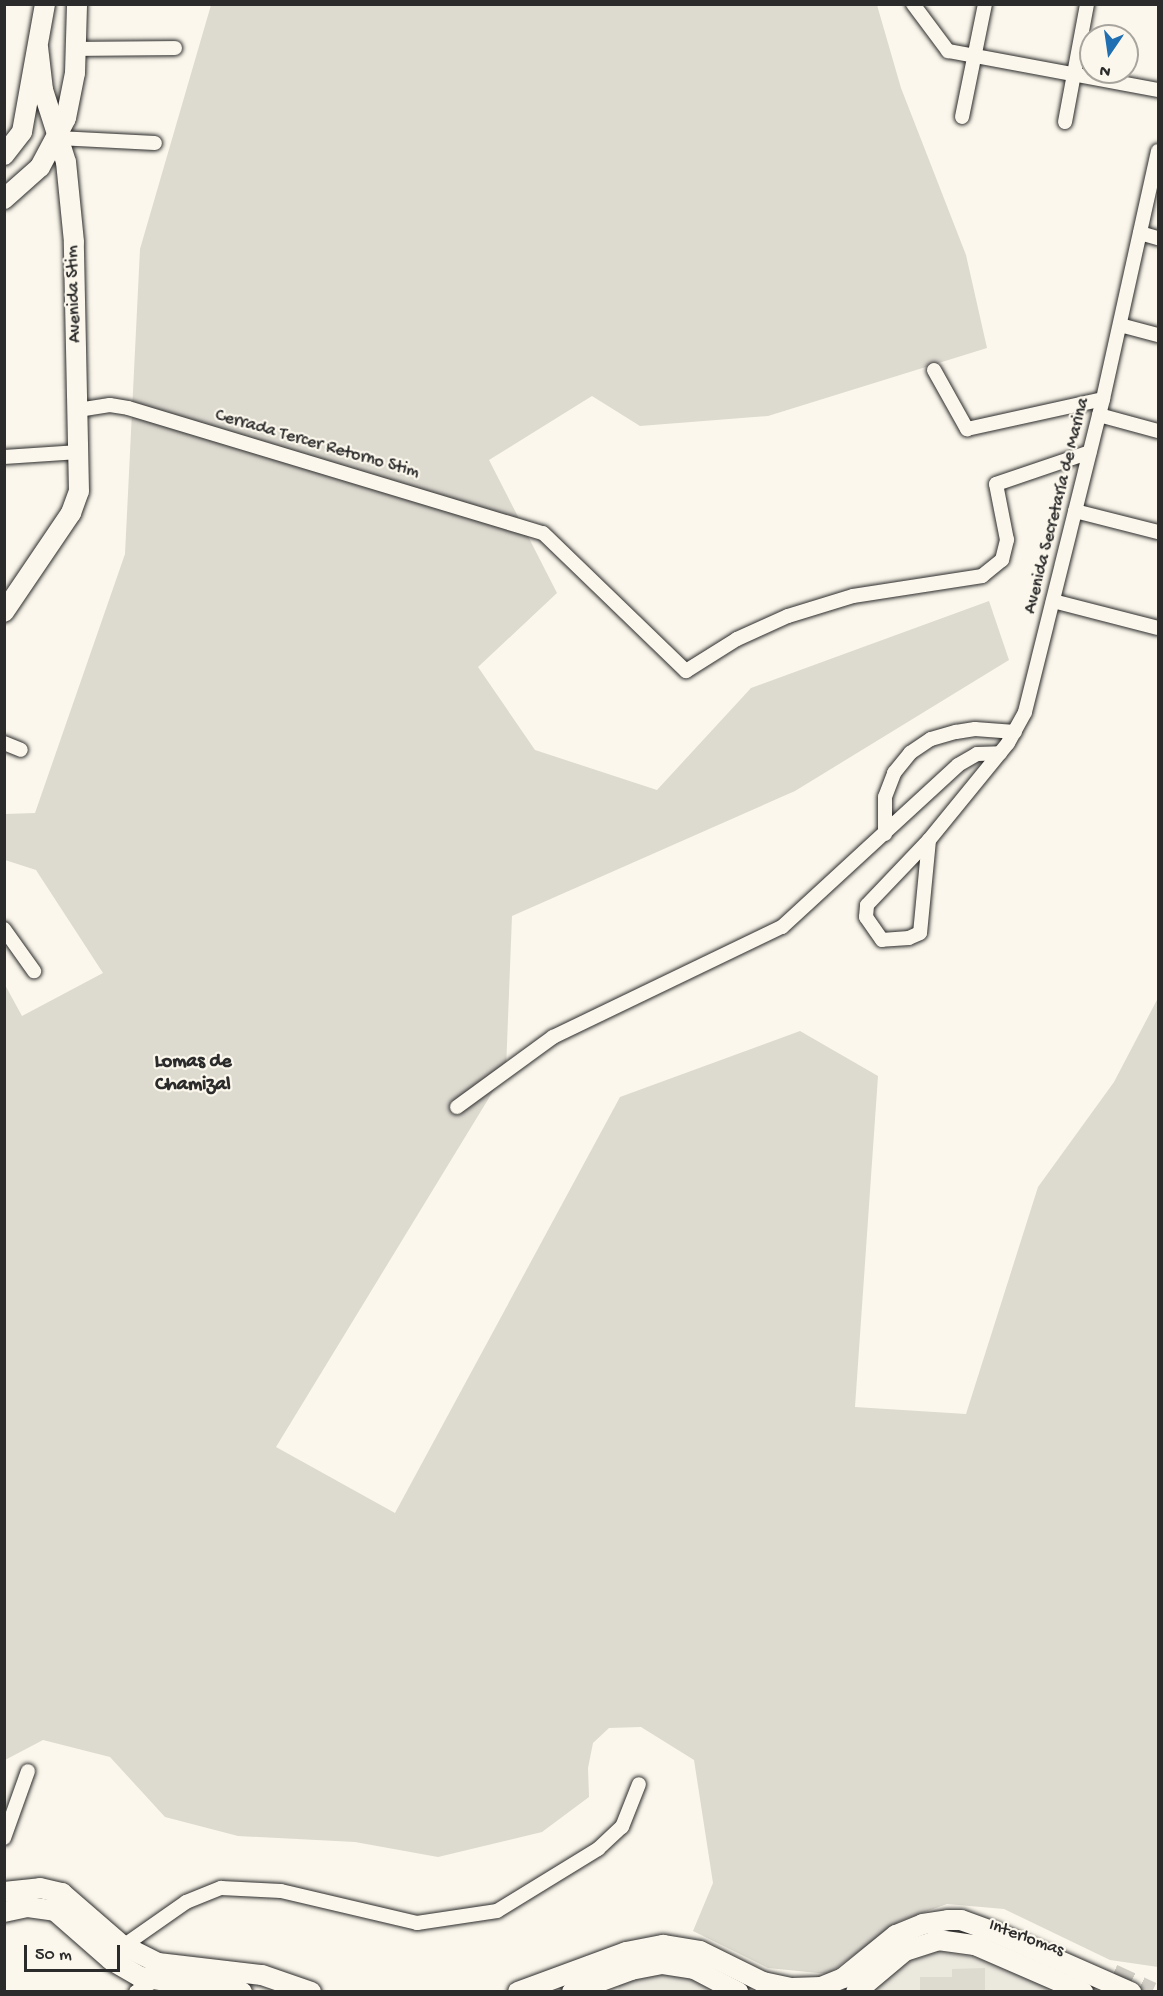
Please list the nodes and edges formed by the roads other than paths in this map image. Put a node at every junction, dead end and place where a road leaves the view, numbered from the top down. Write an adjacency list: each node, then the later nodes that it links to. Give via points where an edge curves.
1 (45, 4): 6 (main road)
2 (77, 4): 8 (main road)
3 (914, 4): 9 (street, via 948,51)
4 (985, 4): 9 (street)
5 (1087, 4): 10 (street)
6 (38, 47): 14 (main road, Avenida Stim, via 43,90); 17 (main road, via 22,132)
7 (175, 48): 8 (street)
8 (76, 49): 14 (main road, via 73,90)
9 (975, 56): 10 (street); 12 (street)
10 (1075, 74): 11 (street); 13 (street)
11 (1158, 90)
12 (962, 117)
13 (1065, 122)
14 (58, 138): 15 (street); 18 (main road, via 40,167); 25 (main road, Avenida Stim, via 66,162 74,242)
15 (155, 143)
16 (1158, 151): 19 (street, Avenida Secretaría de Marina)
17 (4, 155)
18 (4, 199)
19 (1140, 233): 20 (street); 21 (street, Avenida Secretaría de Marina)
20 (1158, 237)
21 (1120, 325): 22 (street); 24 (street, Avenida Secretaría de Marina)
22 (1158, 335)
23 (934, 370): 24 (street, via 967,429)
24 (1103, 399): 26 (street, Avenida Secretaría de Marina)
25 (78, 410): 28 (main road, Avenida Stim); 29 (street, Cerrada Tercer Retorno Stim, via 110,405 128,408 543,533 686,671 737,639 788,615 853,596 982,576 1002,560 1007,540 996,484)
26 (1099, 415): 27 (street); 29 (street, Avenida Secretaría de Marina)
27 (1158, 431)
28 (79, 452): 30 (street); 34 (main road, Avenida Stim, via 80,491 71,513)
29 (1090, 452): 31 (street, Avenida Secretaría de Marina)
30 (4, 457)
31 (1075, 511): 32 (street); 33 (street, Avenida Secretaría de Marina)
32 (1158, 532)
33 (1053, 601): 35 (street); 36 (street, Avenida Secretaría de Marina, via 1025,712)
34 (4, 612)
35 (1158, 628)
36 (1015, 732): 39 (street, Avenida Secretaría de Marina); 40 (street, via 956,732 931,739 910,753 894,773 885,797)
37 (4, 743): 38 (street)
38 (21, 750)
39 (1000, 753): 40 (street, via 977,754 958,765); 41 (street, Avenida Secretaría de Marina)
40 (885, 834): 44 (street, via 782,927 553,1037)
41 (929, 840): 41 (street, Avenida Secretaría de Marina, via 867,905 866,917 882,940 920,933)
42 (4, 930): 43 (street)
43 (34, 972)
44 (457, 1107)
45 (28, 1771): 47 (street)
46 (639, 1784): 51 (street, via 622,1827 598,1849 497,1911 417,1923 281,1891 221,1888 186,1902)
47 (4, 1838)
48 (4, 1892): 51 (main road, via 40,1888 62,1893)
49 (4, 1912): 51 (main road, via 28,1907 55,1911)
50 (961, 1920): 52 (main road, Interlomas, via 1010,1929); 57 (main road, via 922,1924 896,1935 843,1978 821,1987 792,1988 764,1982 700,1951 663,1945 626,1952); 62 (main road)
51 (116, 1953): 53 (main road, via 140,1977)
52 (1089, 1963)
53 (157, 1972): 54 (street); 55 (main road); 56 (main road, via 262,1975)
54 (136, 1992)
55 (242, 1992)
56 (311, 1992)
57 (518, 1992)
58 (572, 1992): 59 (main road, via 631,1970 663,1964 694,1969)
59 (738, 1992)
60 (856, 1992): 61 (main road, via 904,1951 938,1940 975,1945)
61 (1083, 1992)
62 (1131, 1992)

